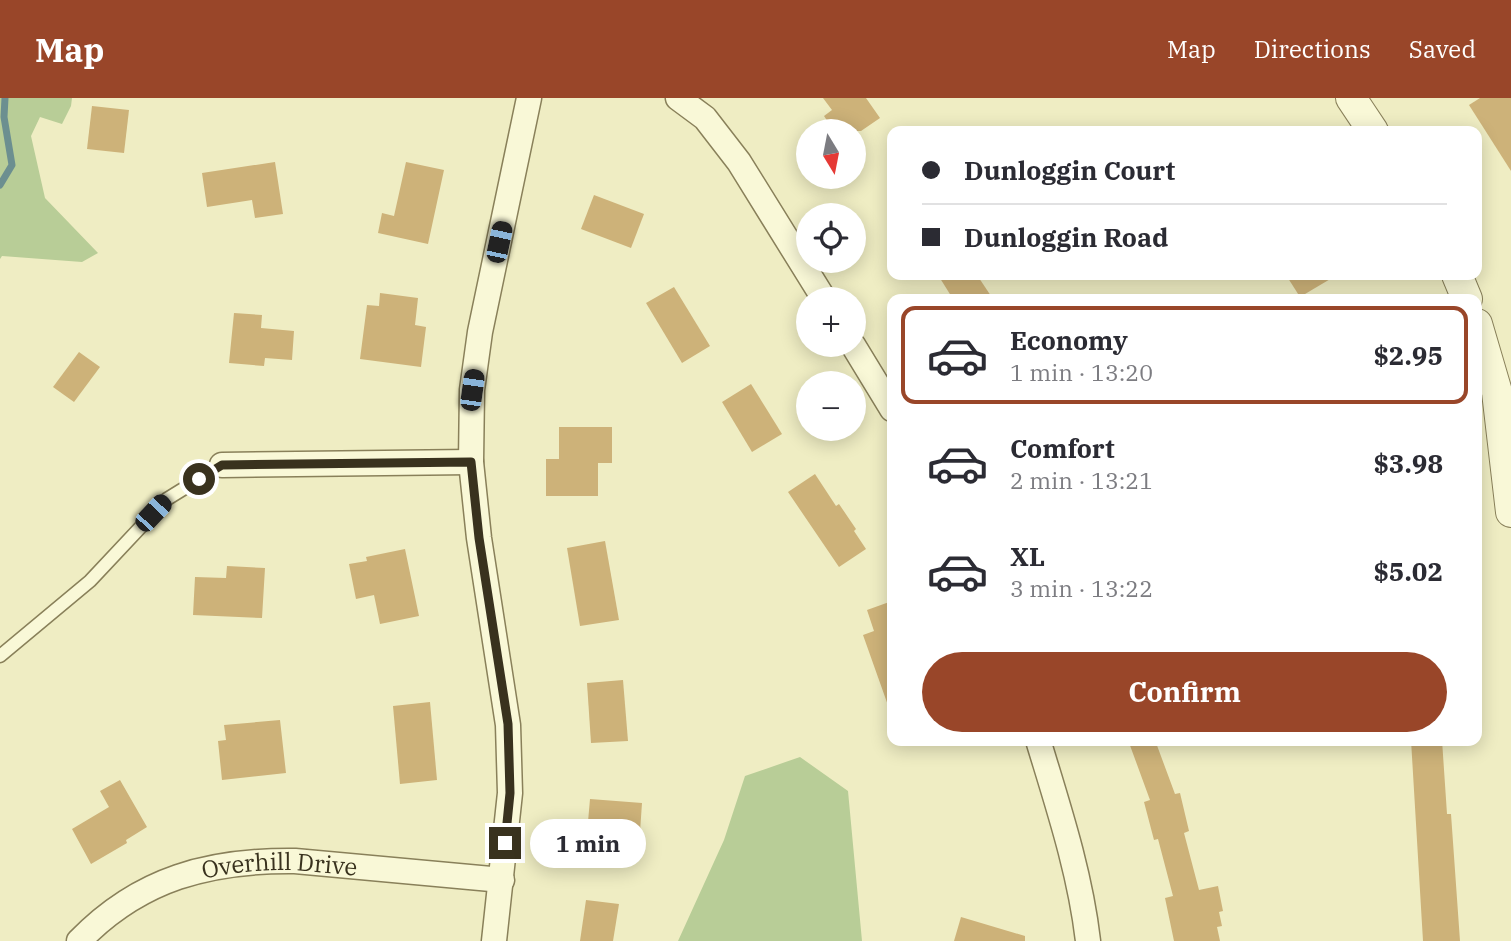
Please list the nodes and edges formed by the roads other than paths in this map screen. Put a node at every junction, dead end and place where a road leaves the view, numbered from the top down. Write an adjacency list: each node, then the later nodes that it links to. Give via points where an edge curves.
1 (529, 98): 9 (street, via 480,332 472,390)
2 (678, 98): 5 (street, via 705,118 739,162)
3 (1352, 98): 4 (street)
4 (1370, 126)
5 (817, 287)
6 (1482, 341): 11 (street, via 1497,393)
7 (860, 357): 8 (street)
8 (887, 401)
9 (471, 462): 10 (street); 14 (street, via 508,724 510,793)
10 (222, 465): 12 (lane, via 167,499 90,581)
11 (1511, 512)
12 (0, 656)
13 (1040, 746): 17 (street, via 1065,831)
14 (502, 880): 15 (street, Overhill Drive, via 295,861 215,867 169,878 150,888 93,926); 16 (street)
15 (79, 941)
16 (494, 941)
17 (1088, 941)

